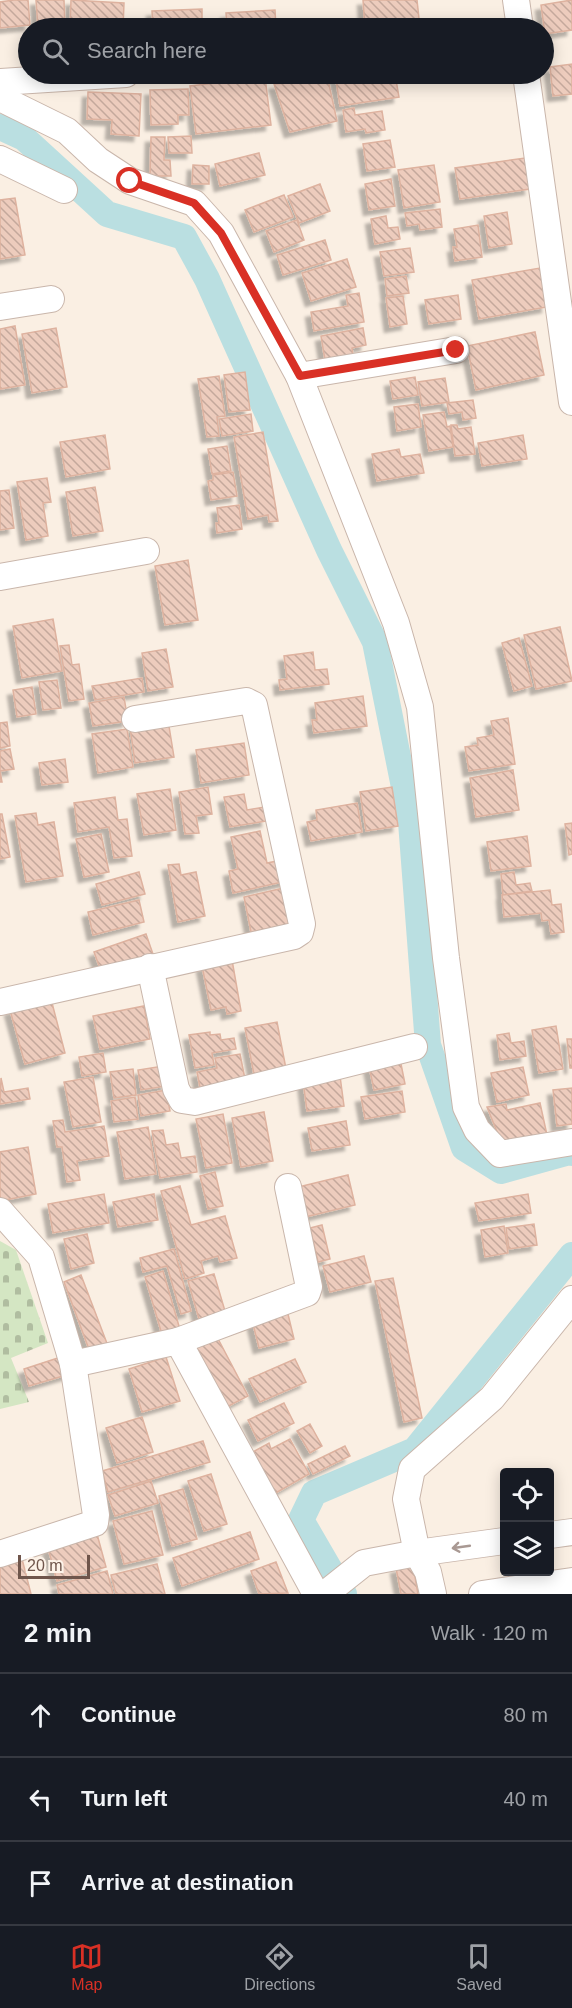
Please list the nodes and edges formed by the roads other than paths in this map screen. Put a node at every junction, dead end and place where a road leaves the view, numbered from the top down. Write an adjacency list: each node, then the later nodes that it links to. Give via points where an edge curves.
1 (516, 0): 2 (street)
2 (519, 18)
3 (18, 81): 4 (street)
4 (0, 82)
5 (528, 84): 11 (street)
6 (0, 98): 13 (street, via 67,131 98,160 130,181 194,203 221,233)
7 (0, 159): 8 (street)
8 (64, 190)
9 (51, 299): 10 (street)
10 (0, 307)
11 (567, 325): 14 (street)
12 (456, 350): 13 (street)
13 (300, 376): 21 (street, via 396,623 420,707 466,1107 477,1130 500,1154)
14 (572, 402)
15 (146, 550): 16 (street)
16 (0, 577)
17 (135, 719): 18 (street, via 246,701 254,705 303,924 294,936)
18 (150, 967): 19 (street); 20 (street, via 176,1089 182,1100 195,1102)
19 (0, 1002)
20 (414, 1047)
21 (572, 1142)
22 (288, 1187): 25 (street, via 308,1293)
23 (0, 1211): 26 (street, via 41,1257)
24 (572, 1299): 30 (street, via 492,1398 412,1469 406,1499)
25 (178, 1341): 26 (street); 33 (street)
26 (74, 1364): 31 (street, via 95,1522)
27 (572, 1532): 28 (street)
28 (554, 1534)
29 (500, 1542): 30 (street, one-way to 30)
30 (417, 1553): 34 (street, via 364,1563); 35 (street, via 428,1572)
31 (0, 1554)
32 (572, 1581): 36 (street)
33 (316, 1594)
34 (325, 1594)
35 (432, 1594)
36 (482, 1594)

